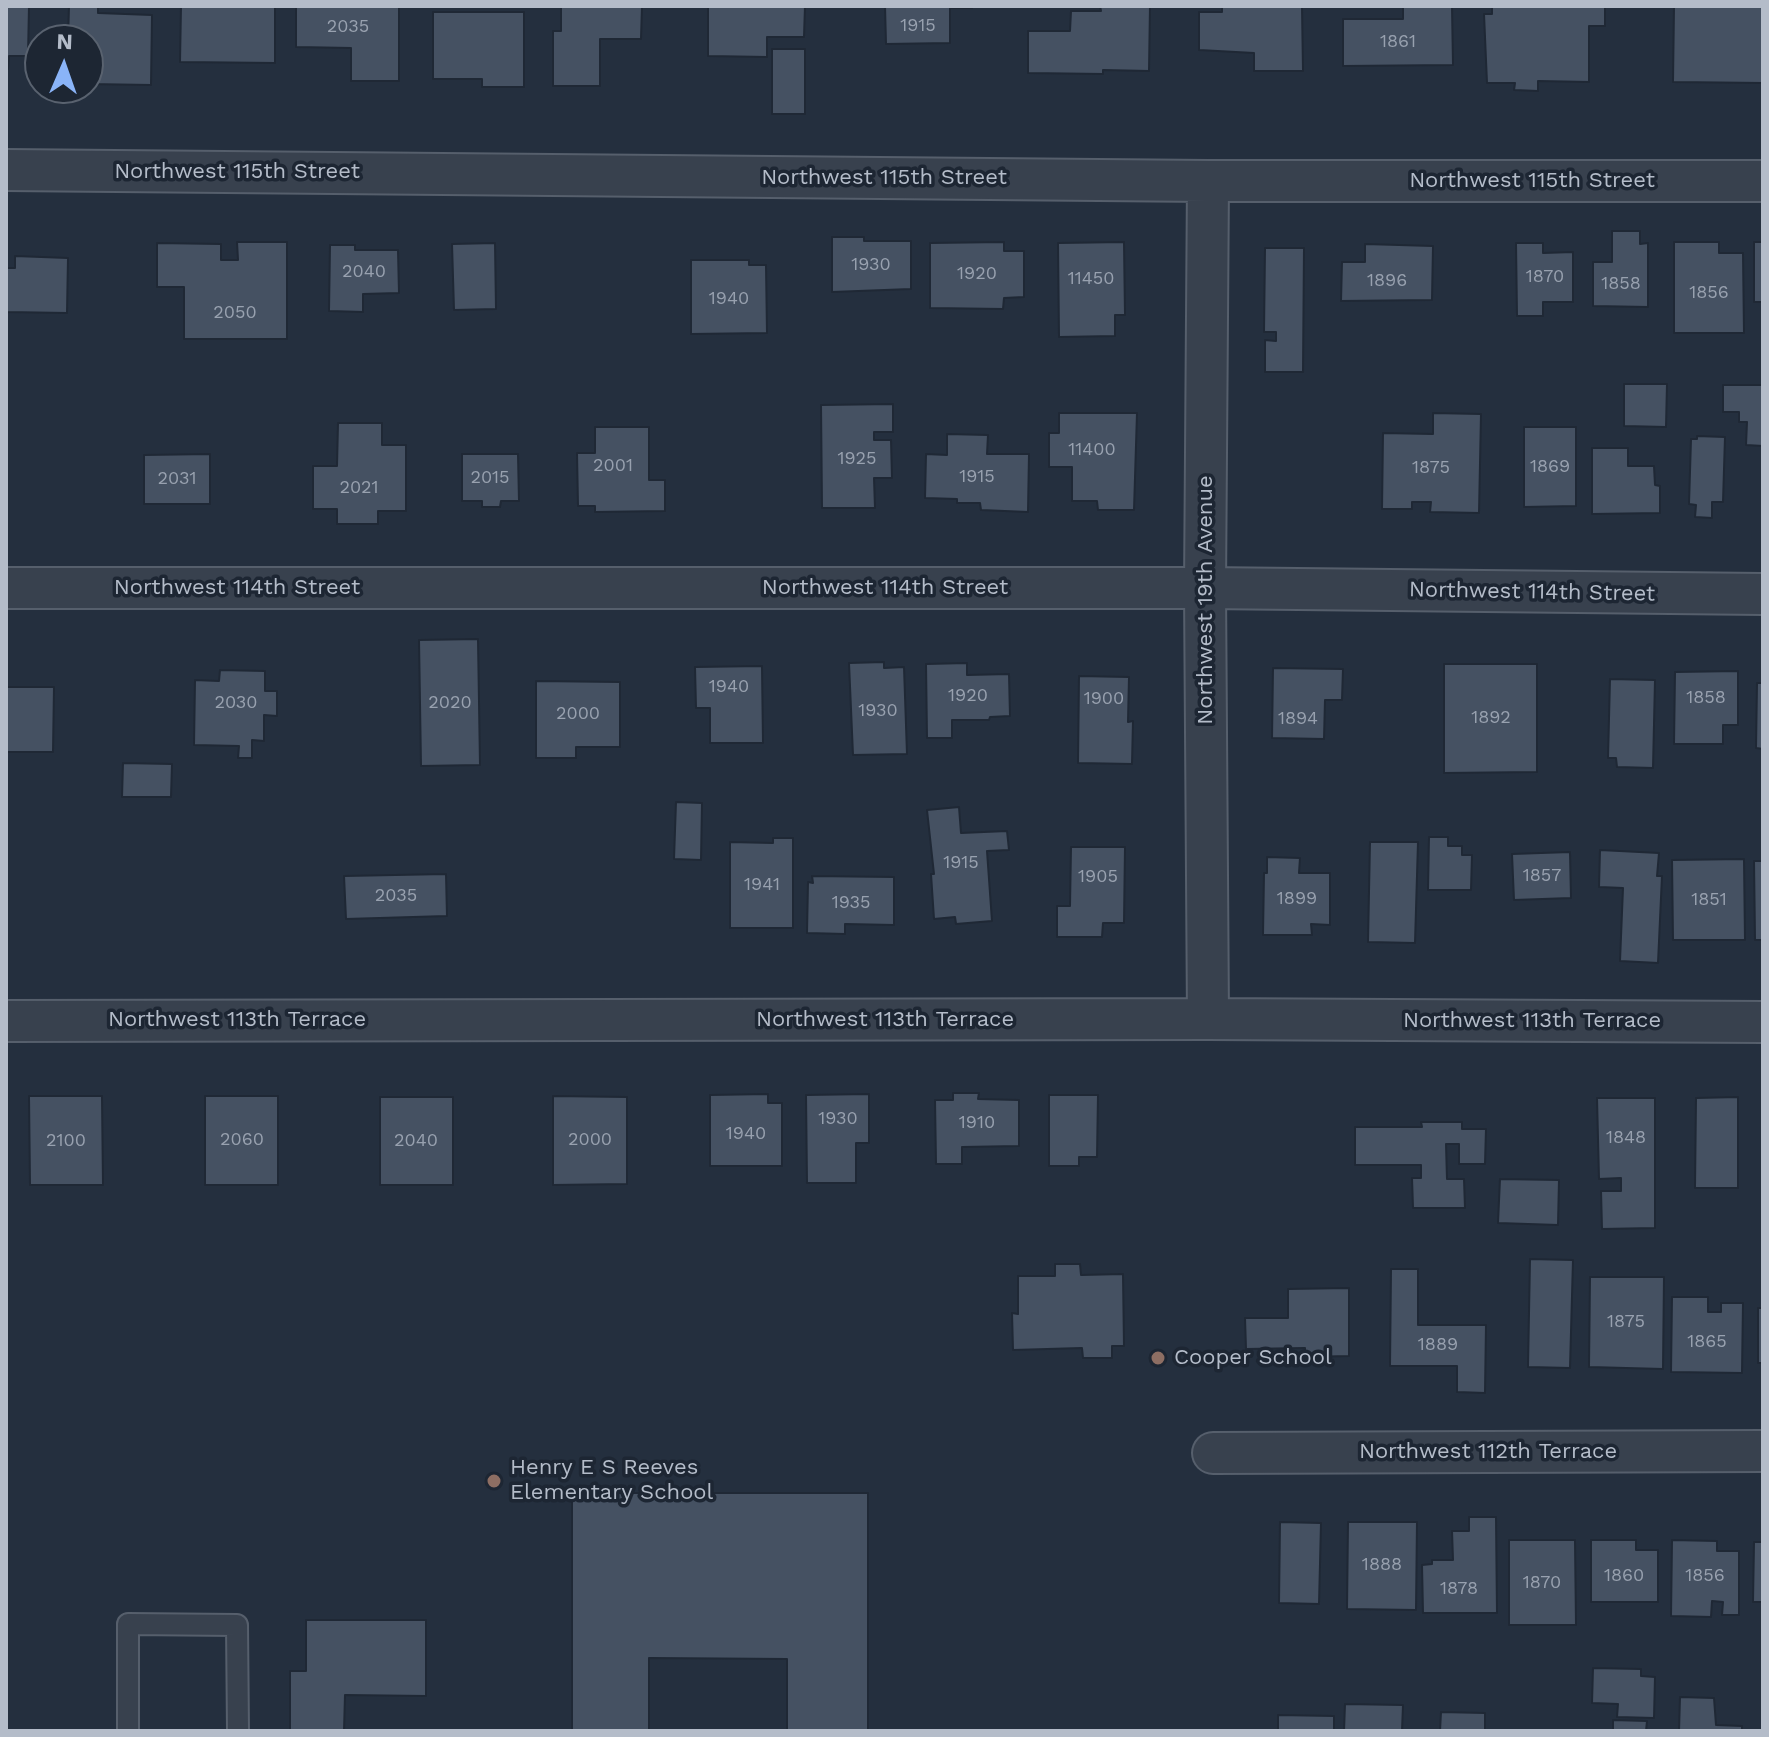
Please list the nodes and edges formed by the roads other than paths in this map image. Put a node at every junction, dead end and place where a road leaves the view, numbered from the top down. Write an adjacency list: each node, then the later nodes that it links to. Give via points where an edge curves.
1 (6, 170): 2 (street, Northwest 115th Street)
2 (1208, 181): 3 (street, Northwest 115th Street); 5 (street, Northwest 19th Avenue)
3 (1763, 181)
4 (6, 588): 5 (street, Northwest 114th Street)
5 (1205, 588): 6 (street, Northwest 114th Street); 7 (street, Northwest 19th Avenue)
6 (1763, 594)
7 (1208, 1019): 8 (street, Northwest 113th Terrace); 9 (street, Northwest 113th Terrace)
8 (6, 1021)
9 (1763, 1022)
10 (1763, 1451): 11 (street, Northwest 112th Terrace)
11 (1213, 1453)
12 (128, 1731): 13 (lane, via 128,1624 175,1624 237,1625)
13 (238, 1731)

